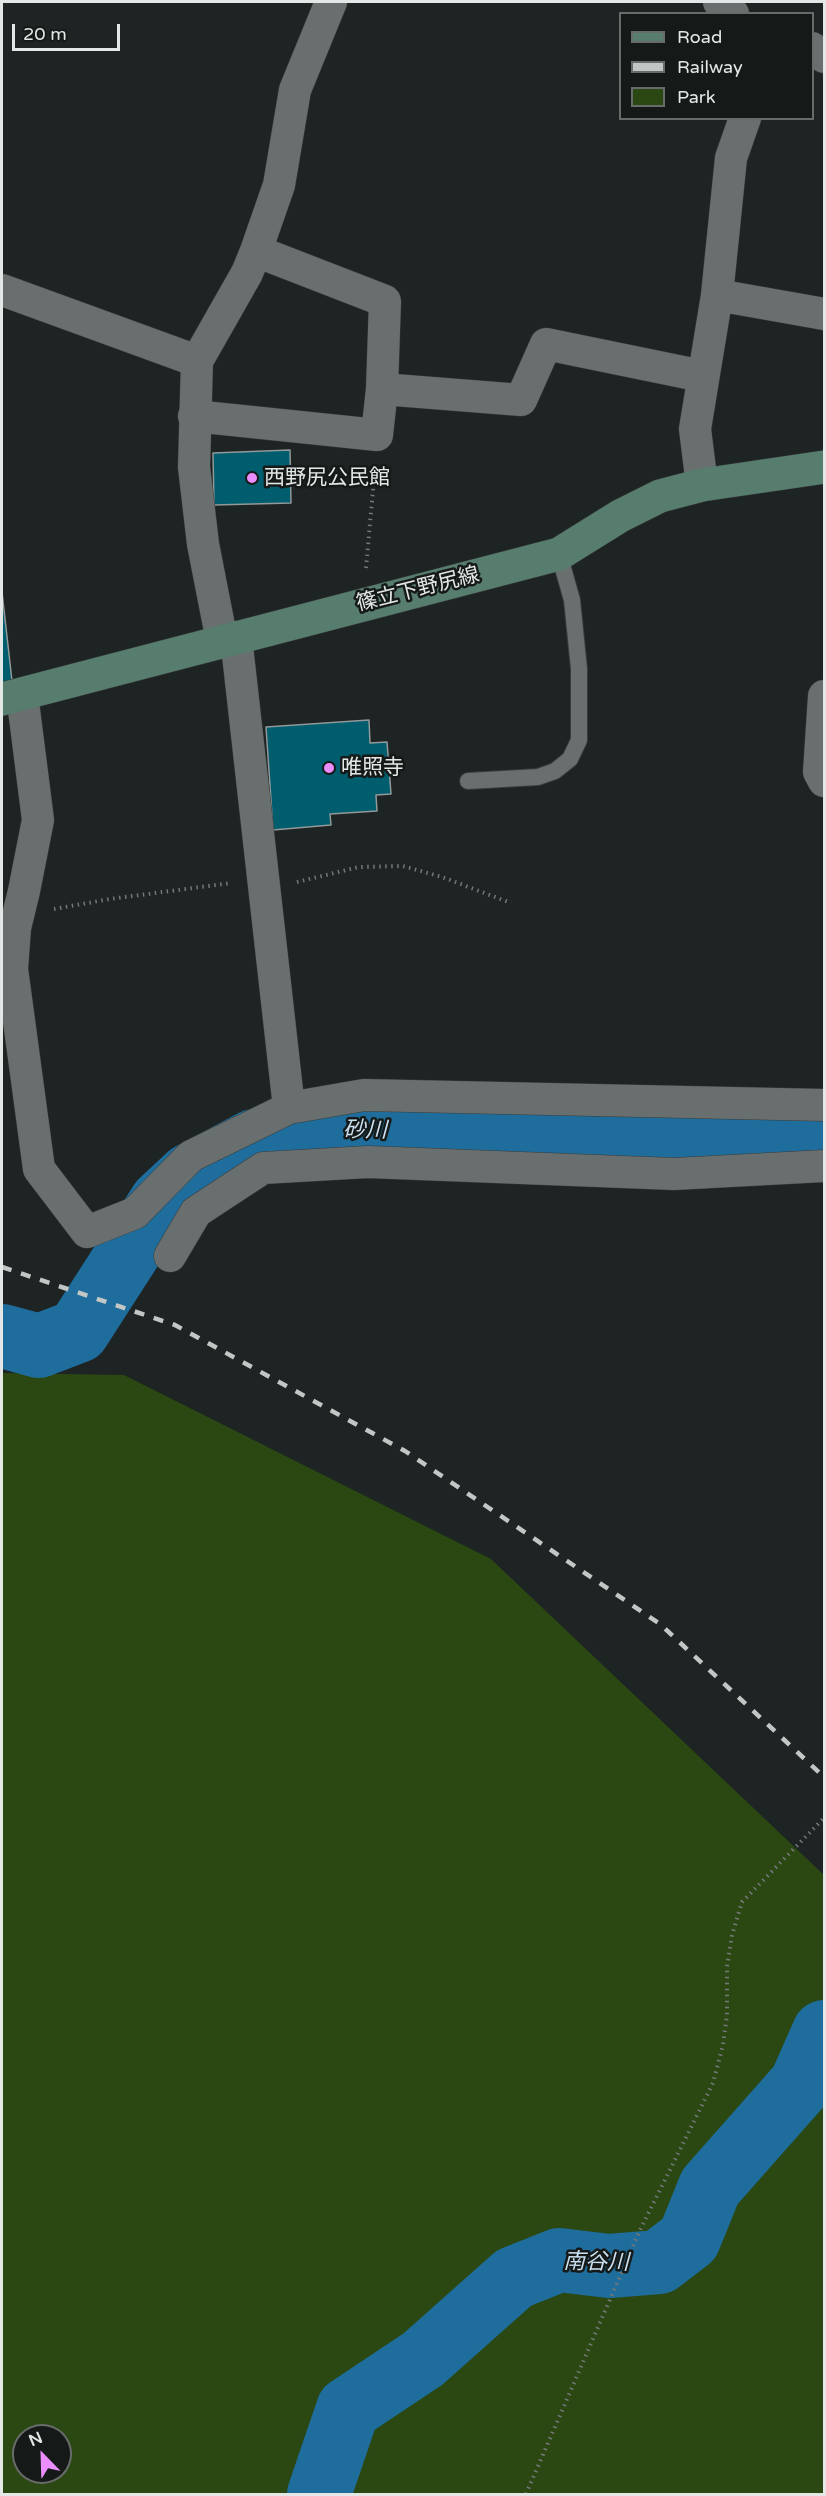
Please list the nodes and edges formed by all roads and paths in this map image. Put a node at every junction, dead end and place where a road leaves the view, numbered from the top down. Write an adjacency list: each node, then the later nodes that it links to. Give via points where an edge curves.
1 (331, 2): 5 (street, via 295,90 279,185)
2 (719, 2): 3 (street)
3 (731, 12)
4 (744, 120): 7 (street, via 731,158)
5 (256, 251): 9 (street); 11 (street, via 385,301)
6 (2, 290): 9 (street)
7 (717, 295): 8 (street); 10 (street)
8 (825, 314)
9 (197, 361): 12 (street)
10 (702, 376): 11 (street, via 546,344 520,400); 15 (street, via 695,429)
11 (382, 389): 13 (street)
12 (194, 416): 13 (street); 18 (street, via 194,467 203,544)
13 (377, 435): 17 (path)
14 (825, 467): 15 (main road, 篠立下野尻線)
15 (702, 485): 16 (main road, 篠立下野尻線, via 660,496)
16 (560, 554): 17 (main road, 篠立下野尻線); 21 (lane, via 572,600 579,669 579,740 570,759 555,771 538,777)
17 (362, 604): 18 (main road, 篠立下野尻線)
18 (229, 639): 19 (main road, 篠立下野尻線); 23 (street)
19 (12, 696): 25 (street, via 38,820)
20 (825, 696): 22 (street, via 819,772)
21 (468, 781)
22 (825, 781)
23 (264, 885): 24 (path, via 359,867 403,866); 25 (path, via 110,899); 27 (street)
24 (511, 903)
25 (18, 915): 27 (street, via 12,969 39,1169 87,1232 135,1213 191,1156)
26 (825, 1104): 27 (street, via 364,1095)
27 (289, 1108)
28 (825, 1166): 29 (street, via 674,1174 368,1162 263,1168 196,1212)
29 (170, 1256)
30 (825, 1818): 31 (path, via 742,1902 727,1967 723,2045 712,2083 640,2230)
31 (526, 2494)

